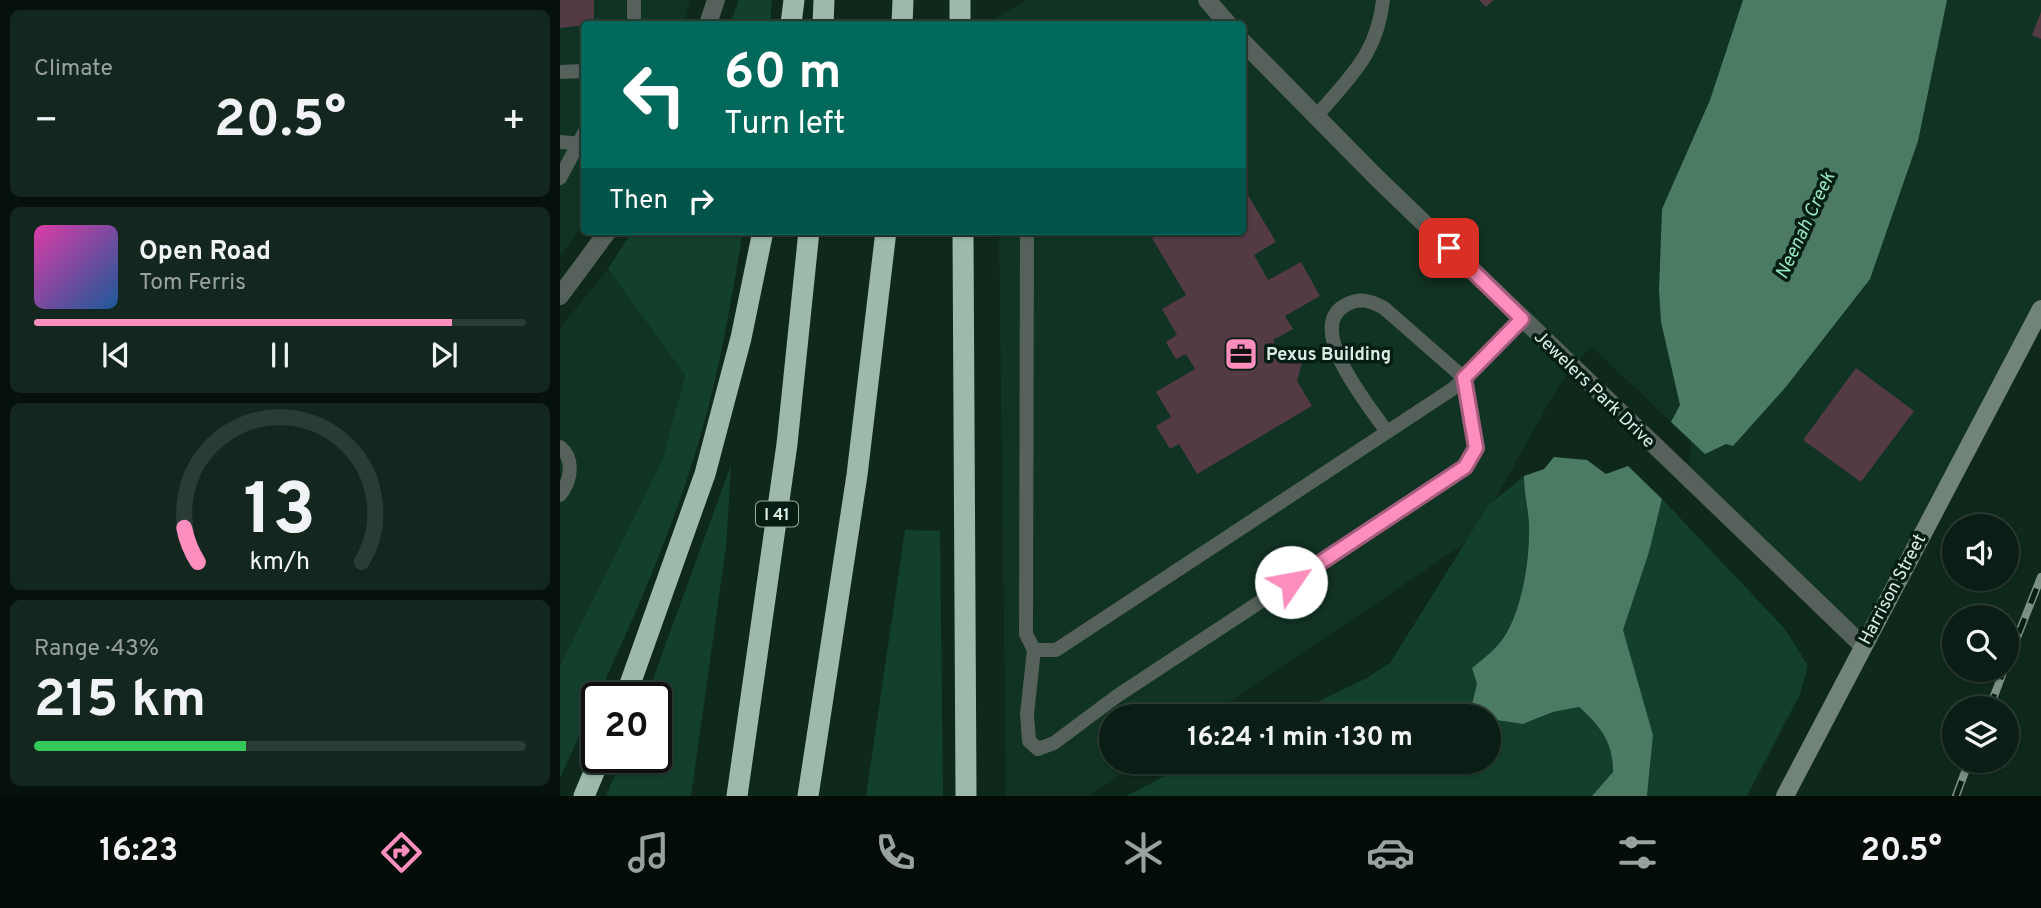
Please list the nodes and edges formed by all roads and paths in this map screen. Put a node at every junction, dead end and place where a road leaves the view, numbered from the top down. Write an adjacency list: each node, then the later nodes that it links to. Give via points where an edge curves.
1 (634, 0): 9 (lane)
2 (716, 0): 10 (street)
3 (794, 0): 11 (highway)
4 (824, 0): 12 (highway)
5 (903, 0): 13 (highway)
6 (960, 0): 14 (highway)
7 (1207, 0): 15 (street)
8 (1383, 0): 19 (lane, via 1379,30 1364,61)
9 (634, 21)
10 (709, 21)
11 (791, 21)
12 (823, 21)
13 (902, 21)
14 (960, 21)
15 (1225, 21)
16 (1246, 45): 19 (street, Jewelers Park Drive)
17 (581, 71): 18 (lane)
18 (560, 72)
19 (1316, 117): 32 (street, Jewelers Park Drive)
20 (581, 140): 21 (lane)
21 (560, 142)
22 (581, 143): 23 (lane)
23 (560, 178)
24 (605, 235): 30 (street)
25 (762, 235): 39 (highway, via 705,474)
26 (809, 235): 42 (highway, I 41, via 787,444)
27 (886, 235): 43 (highway, via 858,475)
28 (963, 235): 44 (highway)
29 (1027, 235): 38 (lane, via 1026,634)
30 (560, 296)
31 (2041, 309): 37 (main road, Harrison Street)
32 (1522, 319): 33 (lane); 37 (street, Jewelers Park Drive)
33 (1464, 378): 34 (lane); 34 (lane, via 1384,308 1363,300 1342,306 1332,320 1333,345); 38 (lane, via 1476,448 1465,467 1117,696 1054,743 1038,749 1029,741 1027,714)
34 (1387, 432): 38 (lane, via 1056,650)
35 (560, 447): 36 (lane, via 571,470)
36 (560, 495)
37 (1862, 645): 45 (main road, Harrison Street)
38 (1034, 650)
39 (631, 682)
40 (593, 773): 41 (highway)
41 (583, 796)
42 (737, 796)
43 (808, 796)
44 (966, 796)
45 (1786, 796)

